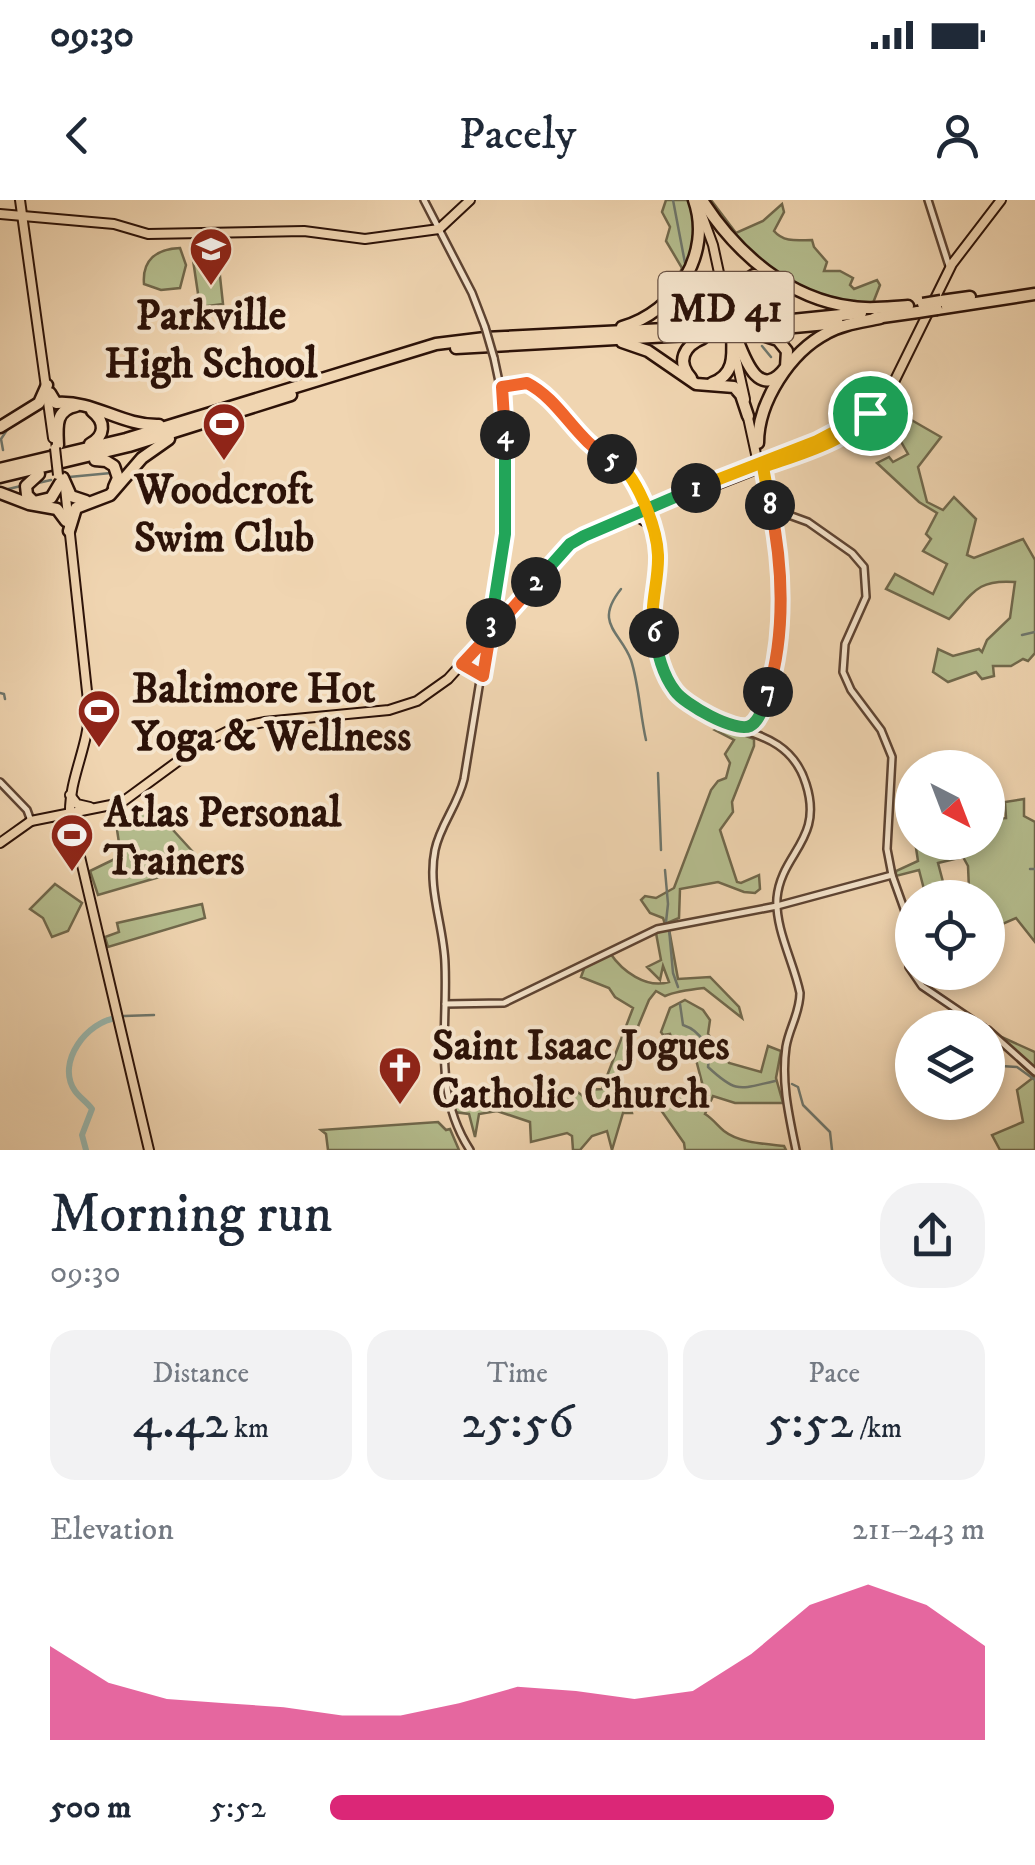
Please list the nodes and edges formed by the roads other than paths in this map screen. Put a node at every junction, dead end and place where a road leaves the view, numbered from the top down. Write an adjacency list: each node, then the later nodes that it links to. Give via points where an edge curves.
1 (20, 200): 8 (main road)
2 (424, 200): 9 (street)
3 (470, 200): 9 (main road)
4 (698, 200): 13 (highway, via 734,244 787,284 843,306); 15 (main road, MD 41, via 718,244); 16 (highway, via 700,242 680,286 642,320)
5 (928, 200): 10 (street)
6 (1001, 200): 10 (main road)
7 (0, 214): 8 (main road)
8 (22, 216): 9 (main road, via 156,234 304,231 371,239); 17 (main road)
9 (439, 228): 18 (street, bridge, via 472,293)
10 (952, 264): 12 (main road)
11 (1035, 291): 12 (highway)
12 (939, 300): 13 (highway, bridge); 22 (main road)
13 (917, 307): 14 (highway); 15 (highway)
14 (880, 318): 15 (highway); 25 (highway, via 840,327 806,347 762,412)
15 (733, 329): 15 (highway, via 782,342 788,358 782,373 755,376); 15 (highway, via 682,314 682,287 694,279 710,282); 15 (highway, via 739,283 754,275 772,278 783,293 780,308); 15 (highway, via 732,362 724,376 707,384 690,378 682,363 688,347); 16 (highway); 23 (main road, MD 41); 25 (main road, MD 41)
16 (594, 336): 19 (highway, via 436,344); 23 (highway, via 642,348 696,384 730,386)
17 (48, 387): 20 (highway, via 56,404); 21 (main road); 24 (highway, via 39,403)
18 (502, 387): 36 (street, via 527,383 538,390 590,446 622,465); 39 (street, via 506,521)
19 (268, 400): 20 (highway, via 152,426); 28 (highway); 31 (highway); 38 (highway, via 161,443 110,495 74,510)
20 (75, 402): 21 (highway)
21 (51, 408): 26 (main road)
22 (870, 413): 27 (main road); 29 (main road, via 834,438)
23 (748, 416): 25 (main road, MD 41)
24 (0, 427)
25 (757, 446): 27 (main road); 29 (main road, MD 41); 29 (main road)
26 (57, 447): 28 (highway, via 66,409 85,408 100,419 97,440); 31 (main road, bridge)
27 (780, 456): 29 (main road)
28 (33, 462): 30 (highway)
29 (756, 467): 33 (main road); 35 (street, MD 41); 36 (main road)
30 (0, 469)
31 (61, 473): 31 (highway, via 108,462 116,484 82,501 71,496); 32 (highway); 38 (main road)
32 (0, 478)
33 (761, 480): 35 (street, MD 41)
34 (0, 493): 38 (highway, via 56,509)
35 (769, 508): 44 (street, MD 41, via 777,550 777,648); 56 (street, via 808,522 864,567 866,596 843,667 892,757)
36 (647, 512): 37 (main road); 40 (main road, via 568,549)
37 (652, 525): 45 (street, via 658,555 651,604 667,679 698,714)
38 (68, 526): 49 (main road, via 89,723)
39 (494, 607): 40 (street); 41 (street)
40 (511, 610): 41 (main road)
41 (490, 634): 42 (main road); 43 (street)
42 (462, 664): 43 (street); 50 (main road, via 433,692 396,709 228,730)
43 (483, 676): 58 (street, via 462,788 434,855)
44 (760, 716): 45 (street); 46 (street, MD 41); 47 (street)
45 (740, 728): 46 (street)
46 (753, 733): 47 (street)
47 (764, 737): 57 (street, via 797,764 810,799 807,832 782,878)
48 (0, 782): 54 (street)
49 (70, 796): 51 (main road); 52 (main road); 53 (main road)
50 (128, 798): 51 (main road); 53 (main road)
51 (90, 807): 53 (main road)
52 (55, 812): 53 (main road); 54 (main road)
53 (70, 812): 54 (main road); 62 (main road)
54 (31, 821): 55 (main road)
55 (0, 843)
56 (892, 875): 57 (street); 59 (street, via 906,914 913,977)
57 (777, 906): 58 (street, via 644,933 504,1003); 64 (street, via 800,994 784,1077)
58 (445, 1004): 63 (street, via 446,1092)
59 (959, 1010)
60 (1005, 1046): 61 (street)
61 (1035, 1072)
62 (149, 1150)
63 (470, 1150)
64 (796, 1150)

